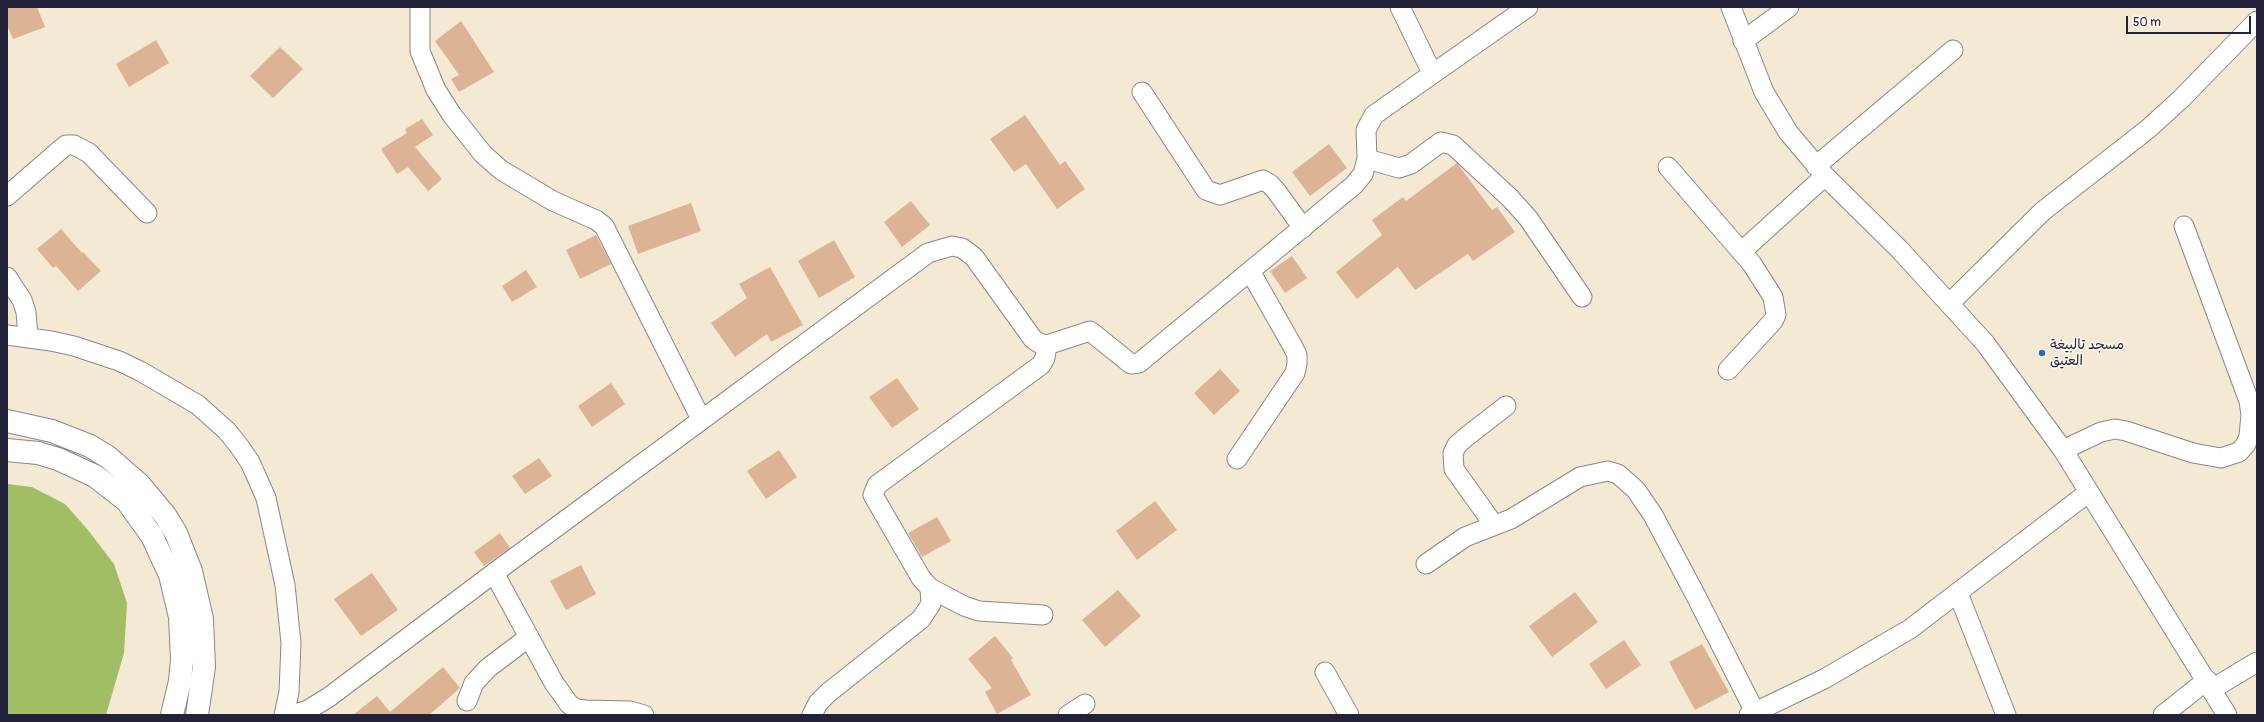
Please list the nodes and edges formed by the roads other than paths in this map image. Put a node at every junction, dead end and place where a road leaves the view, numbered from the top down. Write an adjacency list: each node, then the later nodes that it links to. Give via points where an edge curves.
1 (420, 7): 28 (street, via 420,51 436,90 452,115 483,154 501,170 553,201 604,226)
2 (1400, 7): 9 (street)
3 (1528, 7): 9 (street)
4 (1731, 7): 7 (street)
5 (1789, 7): 7 (street)
6 (2257, 21): 22 (street, via 2154,124 2043,211)
7 (1743, 41): 13 (street, via 1764,92 1780,120 1796,144)
8 (1953, 50): 13 (street)
9 (1432, 73): 11 (street, via 1374,116 1366,130)
10 (1142, 92): 17 (street, via 1206,190 1220,195 1263,180 1270,184)
11 (1367, 159): 17 (street, via 1363,174 1354,185); 21 (street, via 1399,168 1411,164 1441,142 1453,145 1528,218)
12 (1668, 167): 18 (street)
13 (1820, 171): 18 (street); 22 (street)
14 (7, 196): 15 (street, via 66,145 74,145 89,153)
15 (147, 213)
16 (2184, 226): 30 (street, via 2249,401)
17 (1303, 228): 19 (street)
18 (1741, 252): 26 (street, via 1752,264 1773,297 1776,315)
19 (1250, 272): 25 (street, via 1139,363 1131,364 1090,331); 33 (street, via 1292,345 1297,355 1297,364 1295,373)
20 (7, 277): 24 (street, via 22,300 26,312)
21 (1582, 297)
22 (1950, 303): 32 (street, via 1985,344)
23 (7, 335): 24 (street)
24 (28, 337): 50 (street, via 97,353 154,378 213,417 242,451 266,498 285,585 291,643 290,680)
25 (1047, 345): 28 (street, via 1033,339 974,257 962,248 940,248 928,253); 38 (street, via 1041,365 873,490 876,505 921,578)
26 (1728, 370)
27 (1506, 406): 35 (street, via 1466,437 1453,453 1454,469)
28 (701, 419): 37 (street)
29 (7, 421): 49 (highway, via 52,430 90,446 113,461 139,484 176,533 191,571 202,619 204,667)
30 (2253, 440): 32 (street, via 2239,452 2220,458 2193,453 2115,429 2101,432)
31 (7, 450): 48 (highway, via 38,453 95,476 127,501 152,536 170,575 180,617 182,660)
32 (2063, 450): 34 (street)
33 (1237, 459)
34 (2089, 492): 39 (street); 44 (street)
35 (1494, 526): 36 (street, via 1465,537); 47 (street, via 1511,519 1589,474 1608,471 1628,480 1653,515 1700,602)
36 (1426, 564)
37 (494, 573): 41 (street); 51 (street, via 319,704)
38 (930, 588): 40 (street, via 979,612); 53 (street, via 931,604 921,619 828,693 818,703)
39 (1958, 593): 47 (street, via 1885,645 1824,679); 56 (street)
40 (1043, 615)
41 (529, 637): 45 (street, via 488,668 474,683); 52 (street, via 554,683 569,704 576,709 630,711)
42 (2257, 662): 44 (street)
43 (1325, 672): 55 (street)
44 (2210, 685): 57 (street); 58 (street)
45 (467, 701)
46 (1085, 704): 54 (street)
47 (1752, 714)
48 (172, 715)
49 (196, 715)
50 (284, 715)
51 (292, 715)
52 (644, 715)
53 (812, 715)
54 (1068, 715)
55 (1349, 715)
56 (2006, 715)
57 (2163, 715)
58 (2227, 715)

